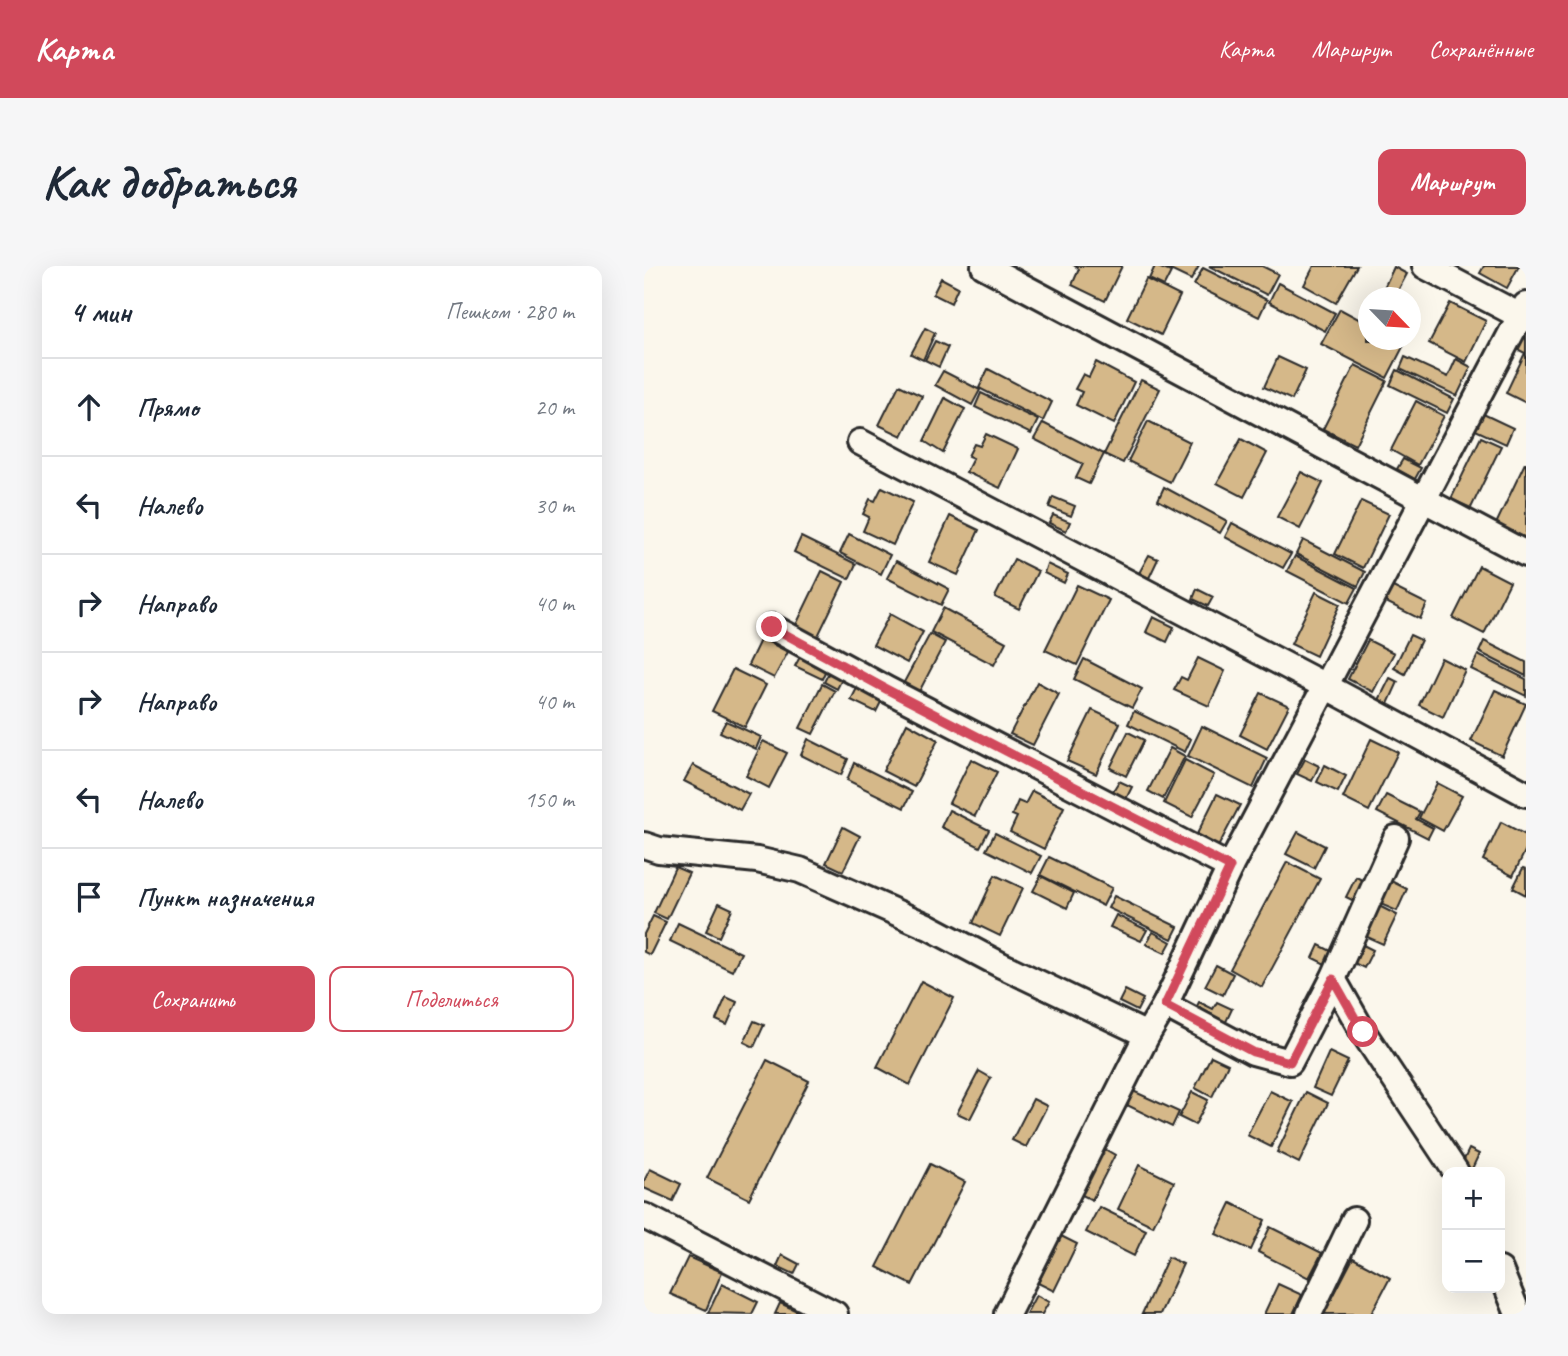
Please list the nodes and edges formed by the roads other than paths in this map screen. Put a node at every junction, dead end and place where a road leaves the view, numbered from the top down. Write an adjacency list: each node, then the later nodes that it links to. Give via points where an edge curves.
1 (984, 266): 5 (street)
2 (1425, 266): 3 (street)
3 (1524, 313): 5 (street)
4 (860, 442): 8 (street)
5 (1424, 500): 6 (street); 8 (street)
6 (1526, 554)
7 (772, 627): 12 (street)
8 (1327, 687): 9 (street); 12 (street)
9 (1526, 794)
10 (1396, 838): 13 (street)
11 (644, 845): 15 (street, via 800,870 929,927)
12 (1230, 867): 14 (street)
13 (1333, 979): 14 (street, via 1290,1062 1253,1052); 16 (street)
14 (1165, 1005): 15 (street)
15 (1147, 1035): 21 (street)
16 (1453, 1167)
17 (644, 1216): 20 (street)
18 (1354, 1220): 22 (street)
19 (1505, 1282): 23 (street)
20 (835, 1314)
21 (1007, 1314)
22 (1309, 1314)
23 (1518, 1314)

